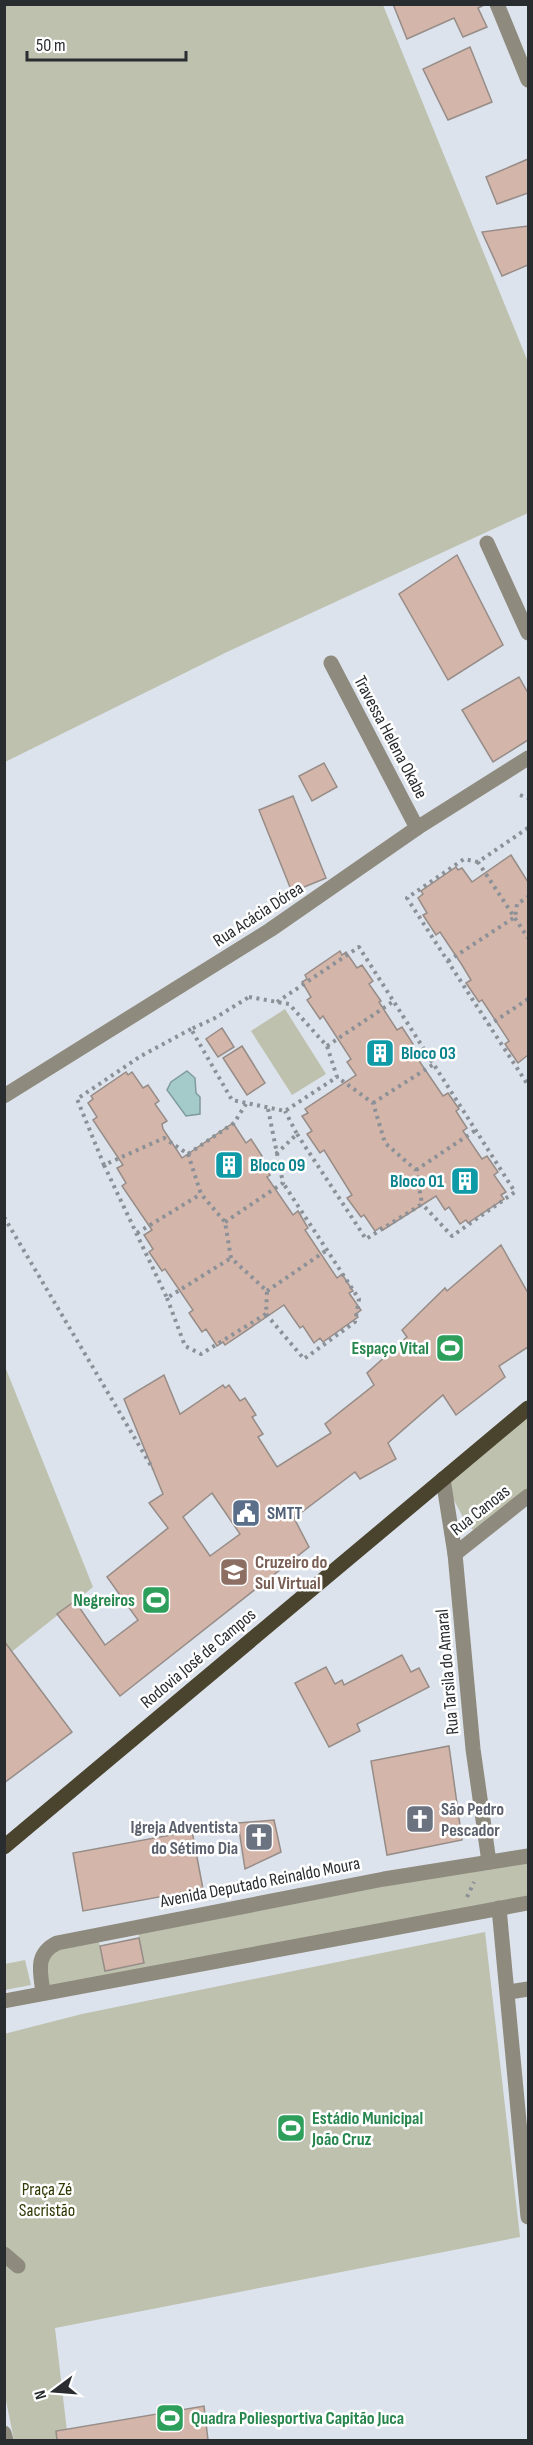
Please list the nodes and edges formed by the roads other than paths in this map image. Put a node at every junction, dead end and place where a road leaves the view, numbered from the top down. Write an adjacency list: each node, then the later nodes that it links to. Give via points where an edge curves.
1 (497, 4): 2 (street)
2 (528, 80)
3 (487, 543): 4 (street)
4 (528, 633)
5 (331, 663): 7 (street, Travessa Helena Okabe)
6 (528, 758): 7 (street, Rua Acácia Dórea)
7 (417, 828): 8 (street, Rua Acácia Dórea, via 288,918)
8 (4, 1096)
9 (528, 1408): 10 (main road, Rodovia José de Campos)
10 (442, 1479): 12 (street, Rua Tarsila do Amaral); 13 (main road, Rodovia José de Campos)
11 (528, 1496): 12 (street, Rua Canoas)
12 (455, 1554): 15 (street, Rua Tarsila do Amaral)
13 (4, 1847)
14 (528, 1856): 15 (street, Avenida Deputado Reinaldo Moura)
15 (487, 1863): 19 (street, Avenida Deputado Reinaldo Moura, via 333,1888 57,1943 45,1949 41,1957)
16 (528, 1903): 17 (street)
17 (499, 1908): 19 (street); 20 (street)
18 (528, 1989): 20 (street)
19 (43, 1992): 21 (street)
20 (509, 1992): 22 (street)
21 (4, 2001)
22 (521, 2067): 23 (street)
23 (528, 2217)
24 (4, 2254): 25 (street)
25 (18, 2266)
26 (4, 2433): 27 (street)
27 (6, 2440)

